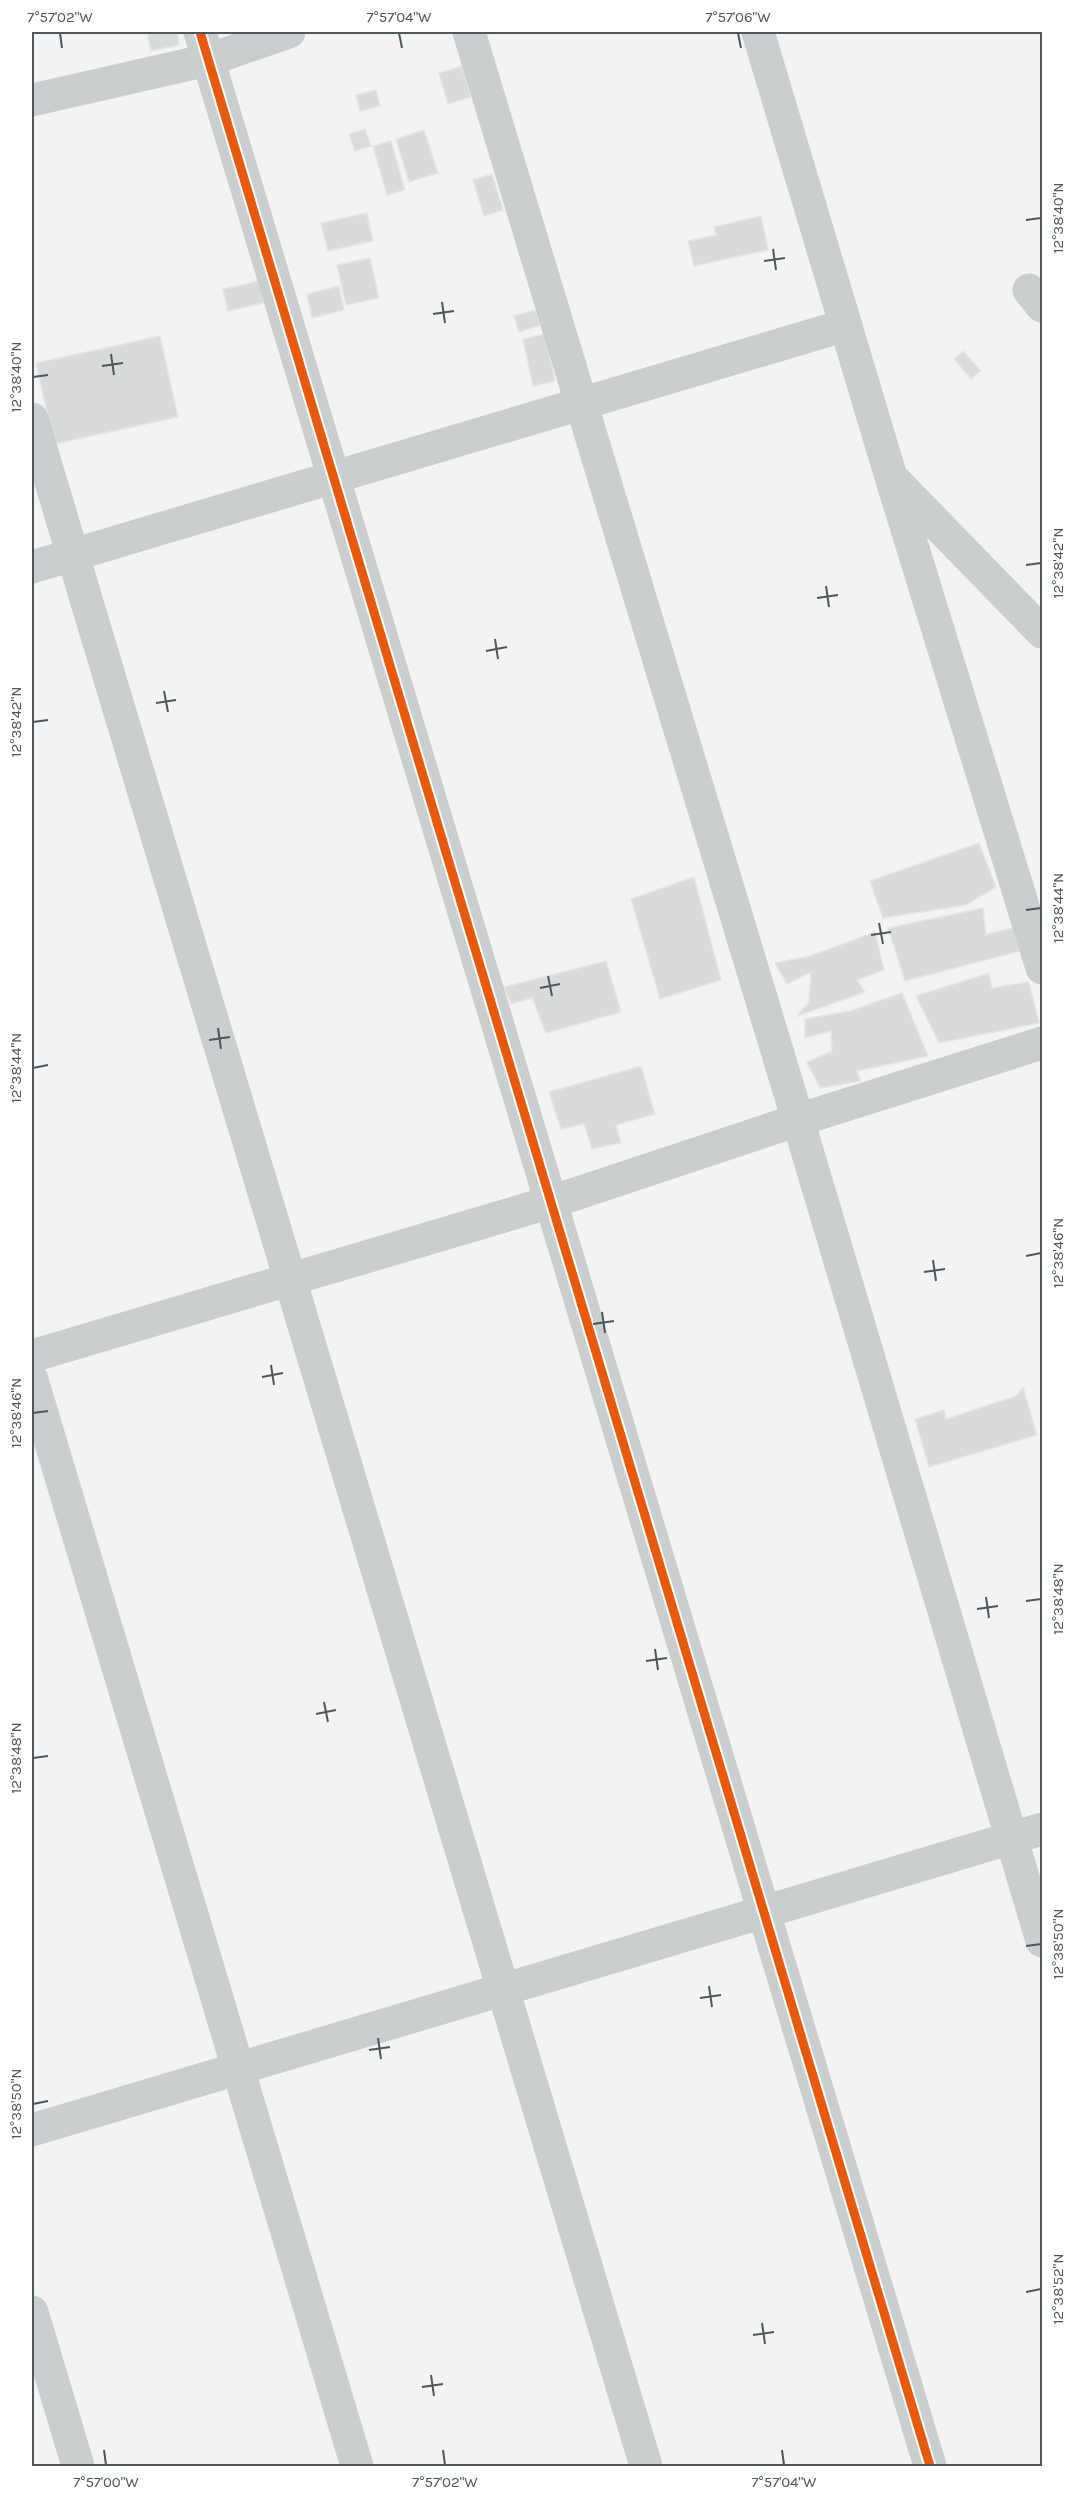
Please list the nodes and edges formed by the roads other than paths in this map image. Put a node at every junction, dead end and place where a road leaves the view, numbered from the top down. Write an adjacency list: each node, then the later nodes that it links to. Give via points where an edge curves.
1 (289, 32): 4 (street)
2 (469, 32): 7 (street)
3 (758, 32): 6 (street)
4 (204, 46): 5 (street); 10 (street)
5 (32, 100)
6 (846, 325): 7 (street); 9 (street)
7 (581, 404): 10 (street); 16 (street)
8 (32, 419): 11 (street)
9 (891, 477): 13 (street); 14 (street)
10 (333, 478): 11 (street); 17 (street)
11 (72, 555): 12 (street); 18 (street)
12 (32, 567)
13 (1042, 632)
14 (1042, 968)
15 (1042, 1043): 16 (street)
16 (798, 1120): 17 (street); 22 (street)
17 (551, 1202): 18 (street); 23 (street)
18 (290, 1280): 19 (street); 25 (street)
19 (32, 1356)
20 (32, 1380): 26 (street)
21 (1042, 1829): 22 (street)
22 (1012, 1838): 23 (street); 24 (street)
23 (763, 1912): 25 (street); 32 (street)
24 (1042, 1941)
25 (503, 1989): 26 (street); 31 (street)
26 (238, 2069): 27 (street); 30 (street)
27 (32, 2130)
28 (32, 2312): 29 (street)
29 (78, 2466)
30 (357, 2466)
31 (646, 2466)
32 (930, 2466)

